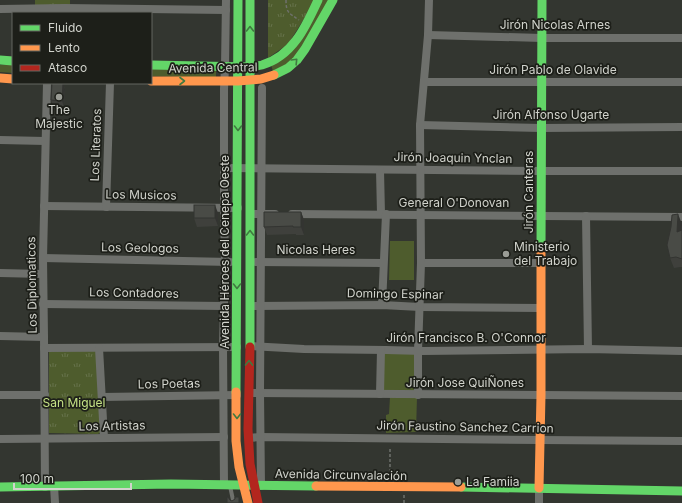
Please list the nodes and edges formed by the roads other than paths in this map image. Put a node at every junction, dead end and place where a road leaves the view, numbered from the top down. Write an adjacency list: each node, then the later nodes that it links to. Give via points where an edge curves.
1 (226, 0): 9 (street)
2 (238, 0): 18 (main road, Avenida Héroes del Cenepa Oeste)
3 (250, 0): 19 (main road, Avenida Héroes del Cenepa Oeste, one-way to 3)
4 (318, 0): 19 (main road, Avenida Central, via 293,45 273,61)
5 (333, 0): 25 (main road, Avenida Central, one-way to 5, via 274,75 297,60)
6 (429, 0): 11 (street)
7 (542, 0): 12 (main road, Jirón Canteras)
8 (0, 9): 10 (street)
9 (226, 10): 10 (street, via 65,8); 17 (street)
10 (46, 11)
11 (428, 35): 12 (street, Jirón Nicolas Arnes); 26 (street)
12 (542, 38): 13 (street, Jirón Nicolas Arnes); 27 (main road, Jirón Canteras)
13 (682, 38)
14 (0, 60): 15 (main road)
15 (12, 60)
16 (152, 65): 17 (main road, Avenida Central)
17 (225, 67): 18 (main road, Avenida Central); 23 (street)
18 (238, 67): 19 (main road, Avenida Central); 24 (main road, Avenida Héroes del Cenepa Oeste)
19 (250, 68): 25 (main road, Avenida Héroes del Cenepa Oeste)
20 (0, 78): 21 (main road)
21 (12, 79)
22 (152, 81): 23 (main road, Avenida Central, one-way to 23)
23 (224, 81): 24 (main road, Avenida Central); 37 (street)
24 (238, 81): 25 (main road, Avenida Central); 38 (main road, Avenida Héroes del Cenepa Oeste, one-way to 38)
25 (250, 81): 39 (main road, Avenida Héroes del Cenepa Oeste)
26 (424, 82): 27 (street, Jirón Pablo de Olavide); 32 (street)
27 (541, 82): 28 (street, Jirón Pablo de Olavide); 34 (main road, Jirón Canteras)
28 (682, 82)
29 (47, 84): 36 (street, Los Diplomaticos)
30 (110, 84): 46 (street, Los Literatos)
31 (262, 88): 40 (street)
32 (420, 125): 34 (street, Jirón Alfonso Ugarte); 42 (street)
33 (682, 127): 34 (street, Jirón Alfonso Ugarte)
34 (541, 128): 43 (main road, Jirón Canteras)
35 (0, 140): 36 (street)
36 (45, 141): 45 (street, Los Diplomaticos)
37 (224, 168): 38 (street, Jirón Joaquin Ynclan); 47 (street)
38 (238, 168): 39 (street, Jirón Joaquin Ynclan); 48 (main road, Avenida Héroes del Cenepa Oeste)
39 (250, 168): 40 (street, Jirón Joaquin Ynclan); 49 (main road, Avenida Héroes del Cenepa Oeste)
40 (262, 169): 41 (street, Jirón Joaquin Ynclan); 50 (street)
41 (380, 170): 42 (street, Jirón Joaquin Ynclan); 51 (street)
42 (420, 170): 43 (street, Jirón Joaquin Ynclan); 52 (street)
43 (541, 171): 44 (street, Jirón Joaquin Ynclan); 53 (main road, Jirón Canteras)
44 (682, 171)
45 (44, 206): 46 (street, Los Musicos); 56 (street, Los Diplomaticos)
46 (106, 207): 47 (street, Los Musicos)
47 (224, 208): 48 (street, Los Musicos); 57 (street)
48 (238, 208): 58 (main road, Avenida Héroes del Cenepa Oeste)
49 (250, 214): 50 (street, General O'Donovan); 59 (main road, Avenida Héroes del Cenepa Oeste, one-way to 49)
50 (261, 214): 51 (street, General O'Donovan); 60 (street)
51 (383, 214): 52 (street, General O'Donovan); 61 (street)
52 (420, 214): 53 (street, General O'Donovan); 62 (street)
53 (541, 216): 54 (street, General O'Donovan); 63 (main road, Jirón Canteras)
54 (586, 216): 55 (street, General O'Donovan); 81 (street)
55 (682, 217)
56 (43, 258): 57 (street, Los Geologos); 65 (street, Los Diplomaticos)
57 (225, 262): 58 (street, Los Geologos); 68 (street)
58 (237, 262): 77 (main road, Avenida Héroes del Cenepa Oeste, one-way to 77)
59 (249, 262): 60 (street, Nicolas Heres); 69 (main road, Avenida Héroes del Cenepa Oeste)
60 (261, 262): 61 (street, Nicolas Heres); 70 (street)
61 (383, 263): 67 (street)
62 (420, 263): 63 (street); 71 (street)
63 (542, 263): 72 (main road, Jirón Canteras)
64 (0, 273): 65 (street)
65 (43, 274): 66 (street, Los Diplomaticos)
66 (44, 304): 68 (street, Los Contadores); 74 (street, Los Diplomaticos)
67 (382, 305): 70 (street, Domingo Espinar); 71 (street, Domingo Espinar)
68 (224, 306): 76 (street)
69 (249, 306): 70 (street, Domingo Espinar); 75 (main road, Avenida Héroes del Cenepa Oeste)
70 (261, 306): 78 (street)
71 (420, 307): 72 (street, Domingo Espinar); 84 (street)
72 (541, 308): 83 (main road, Jirón Canteras)
73 (0, 336): 74 (street)
74 (44, 337): 79 (street, Los Diplomaticos)
75 (250, 346): 78 (street, Jirón Francisco B. O'Connor); 86 (main road, Avenida Héroes del Cenepa Oeste, one-way to 75)
76 (223, 347): 77 (street); 80 (street); 90 (street)
77 (237, 347): 91 (main road, Avenida Héroes del Cenepa Oeste)
78 (260, 347): 82 (street, Jirón Francisco B. O'Connor); 87 (street)
79 (44, 348): 80 (street); 94 (street, Los Diplomaticos)
80 (99, 348): 96 (street)
81 (588, 349): 83 (street, Jirón Francisco B. O'Connor); 85 (street, Jirón Francisco B. O'Connor)
82 (381, 350): 84 (street, Jirón Francisco B. O'Connor); 88 (street)
83 (541, 350): 84 (street, Jirón Francisco B. O'Connor); 93 (main road, Jirón Canteras)
84 (418, 351): 92 (street)
85 (682, 351)
86 (249, 393): 87 (street, Jirón Jose QuiÑones); 100 (main road, Avenida Héroes del Cenepa Oeste)
87 (260, 393): 88 (street, Jirón Jose QuiÑones); 98 (street)
88 (380, 394): 92 (street, Jirón Jose QuiÑones)
89 (0, 395): 94 (street)
90 (224, 395): 91 (street, Los Poetas); 96 (street, Los Poetas); 97 (street)
91 (237, 395): 107 (main road, Avenida Héroes del Cenepa Oeste, one-way to 107, via 236,441)
92 (418, 395): 93 (street, Jirón Jose QuiÑones)
93 (541, 395): 95 (street, Jirón Jose QuiÑones); 103 (main road, Jirón Canteras)
94 (45, 396): 102 (street, Los Diplomaticos)
95 (682, 396)
96 (102, 397): 99 (street)
97 (224, 437): 99 (street, Los Artistas); 105 (street)
98 (260, 437): 100 (street, Jirón Faustino Sanchez Carrion); 103 (street, Jirón Faustino Sanchez Carrion); 108 (street)
99 (104, 438): 102 (street, Los Artistas)
100 (248, 438): 108 (main road, Avenida Héroes del Cenepa Oeste, via 250,464)
101 (0, 439): 102 (street, Los Artistas)
102 (44, 439): 106 (street, Los Diplomaticos)
103 (540, 440): 104 (street, Jirón Faustino Sanchez Carrion); 110 (main road, Jirón Canteras)
104 (682, 441)
105 (227, 485): 106 (main road, Avenida Circunvalación); 107 (main road, Avenida Circunvalación); 112 (lane)
106 (49, 486): 109 (main road, Avenida Circunvalación); 113 (street, Los Diplomaticos)
107 (244, 486): 108 (main road, Avenida Circunvalación); 114 (main road, Avenida Héroes del Cenepa Oeste)
108 (257, 486): 110 (main road, Avenida Circunvalación); 115 (main road, Avenida Héroes del Cenepa Oeste)
109 (0, 487)
110 (539, 488): 111 (main road, Avenida Circunvalación); 116 (street, Jirón Canteras)
111 (682, 491)
112 (233, 500)
113 (54, 503)
114 (248, 503)
115 (258, 503)
116 (539, 503)

